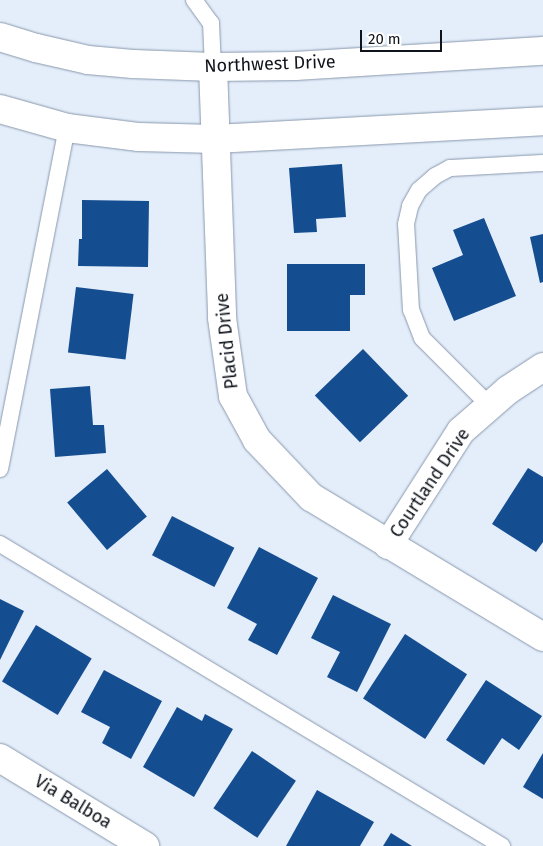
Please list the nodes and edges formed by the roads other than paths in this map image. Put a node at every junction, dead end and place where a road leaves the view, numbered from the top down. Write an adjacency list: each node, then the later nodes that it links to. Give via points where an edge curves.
1 (194, 0): 4 (lane, via 211,23)
2 (0, 37): 4 (street, Northwest Drive, via 88,60)
3 (543, 51): 4 (street, Northwest Drive, via 295,66)
4 (214, 67): 8 (street, Placid Drive)
5 (0, 109): 7 (street)
6 (543, 121): 8 (street)
7 (67, 128): 8 (street, via 138,137); 12 (lane)
8 (215, 139): 14 (street, Placid Drive, via 222,318 233,396 257,440 311,497)
9 (543, 163): 11 (lane, via 450,168 419,190 410,206 406,224 411,310 422,338)
10 (543, 367): 11 (street, Courtland Drive)
11 (490, 406): 14 (street, Courtland Drive, via 461,431)
12 (0, 469)
13 (0, 544): 18 (lane)
14 (388, 545): 15 (street, Placid Drive)
15 (543, 637)
16 (0, 758): 17 (street, Via Balboa)
17 (145, 846)
18 (502, 846)

